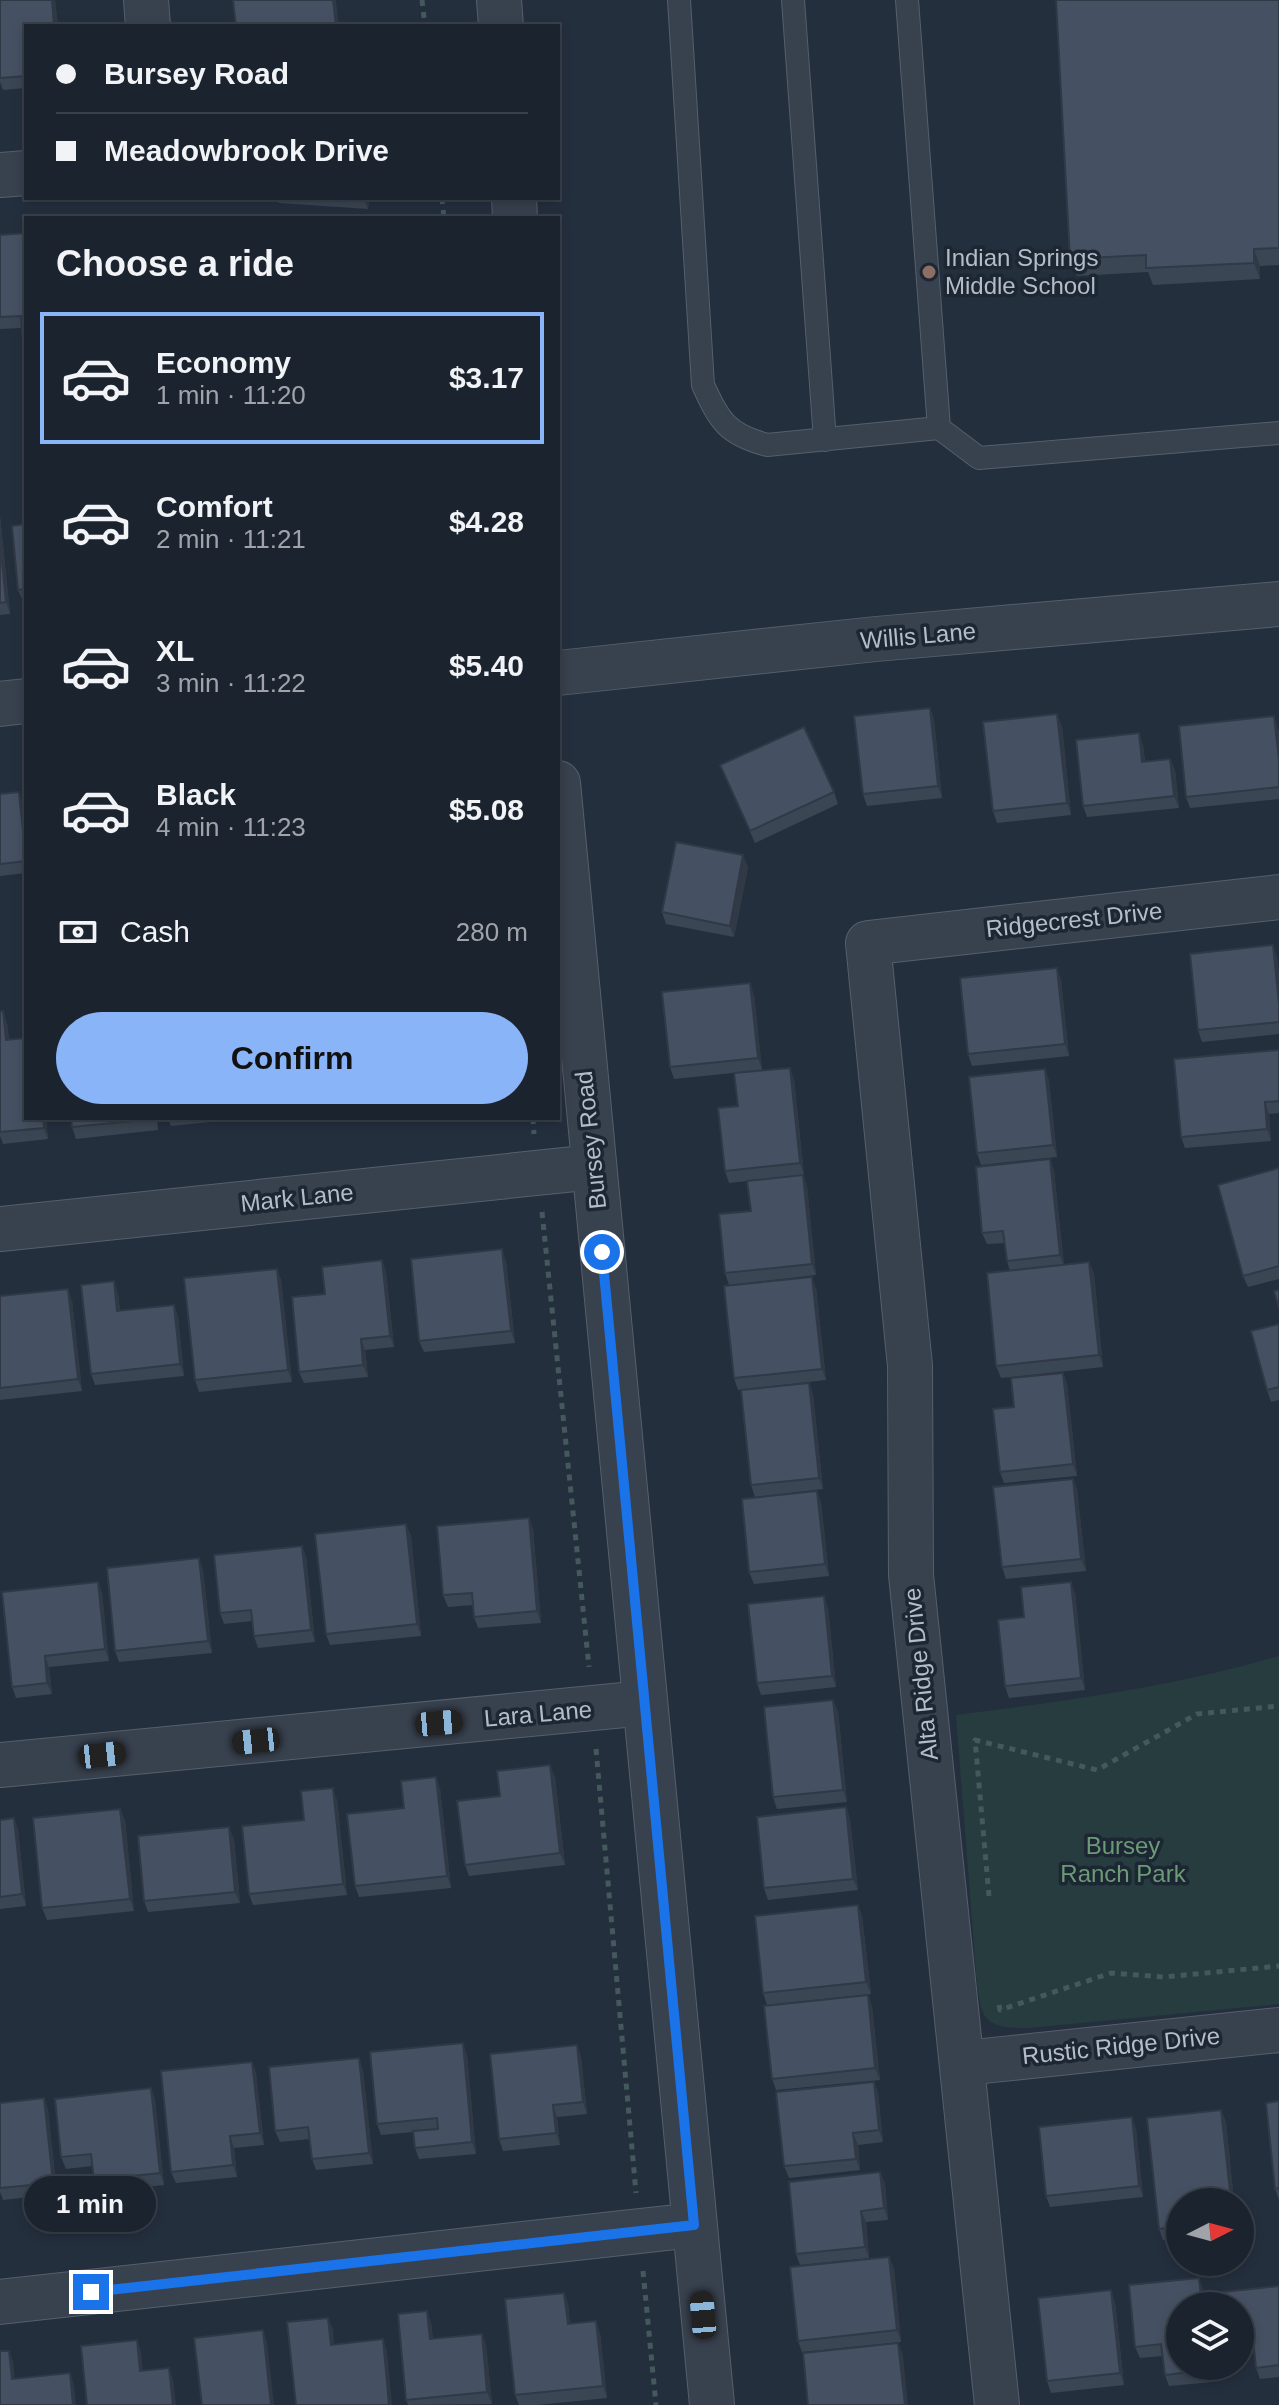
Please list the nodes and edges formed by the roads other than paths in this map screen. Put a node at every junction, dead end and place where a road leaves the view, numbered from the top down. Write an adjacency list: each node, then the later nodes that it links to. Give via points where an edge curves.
1 (146, 0): 6 (street)
2 (499, 0): 7 (street)
3 (679, 0): 12 (lane, via 703,385 718,419 740,438 767,445)
4 (793, 0): 12 (lane)
5 (907, 0): 10 (lane)
6 (148, 24)
7 (501, 24)
8 (24, 173): 9 (street)
9 (0, 175)
10 (939, 428): 11 (lane, via 979,458); 12 (lane)
11 (1279, 433)
12 (825, 440)
13 (1279, 604): 14 (street, Willis Lane)
14 (560, 673)
15 (24, 701): 16 (street)
16 (0, 704)
17 (560, 804): 20 (street, Bursey Road)
18 (1279, 897): 19 (street, Ridgecrest Drive)
19 (868, 943): 25 (street, Alta Ridge Drive, via 910,1366 911,1575)
20 (594, 1167): 21 (street, Mark Lane); 22 (street, Bursey Road)
21 (0, 1229)
22 (645, 1703): 23 (street, Lara Lane); 26 (street, Bursey Road)
23 (0, 1765)
24 (1279, 2030): 25 (street, Rustic Ridge Drive)
25 (964, 2063): 29 (street, Alta Ridge Drive)
26 (694, 2225): 27 (street); 28 (street, Bursey Road)
27 (0, 2302)
28 (712, 2405)
29 (997, 2405)

